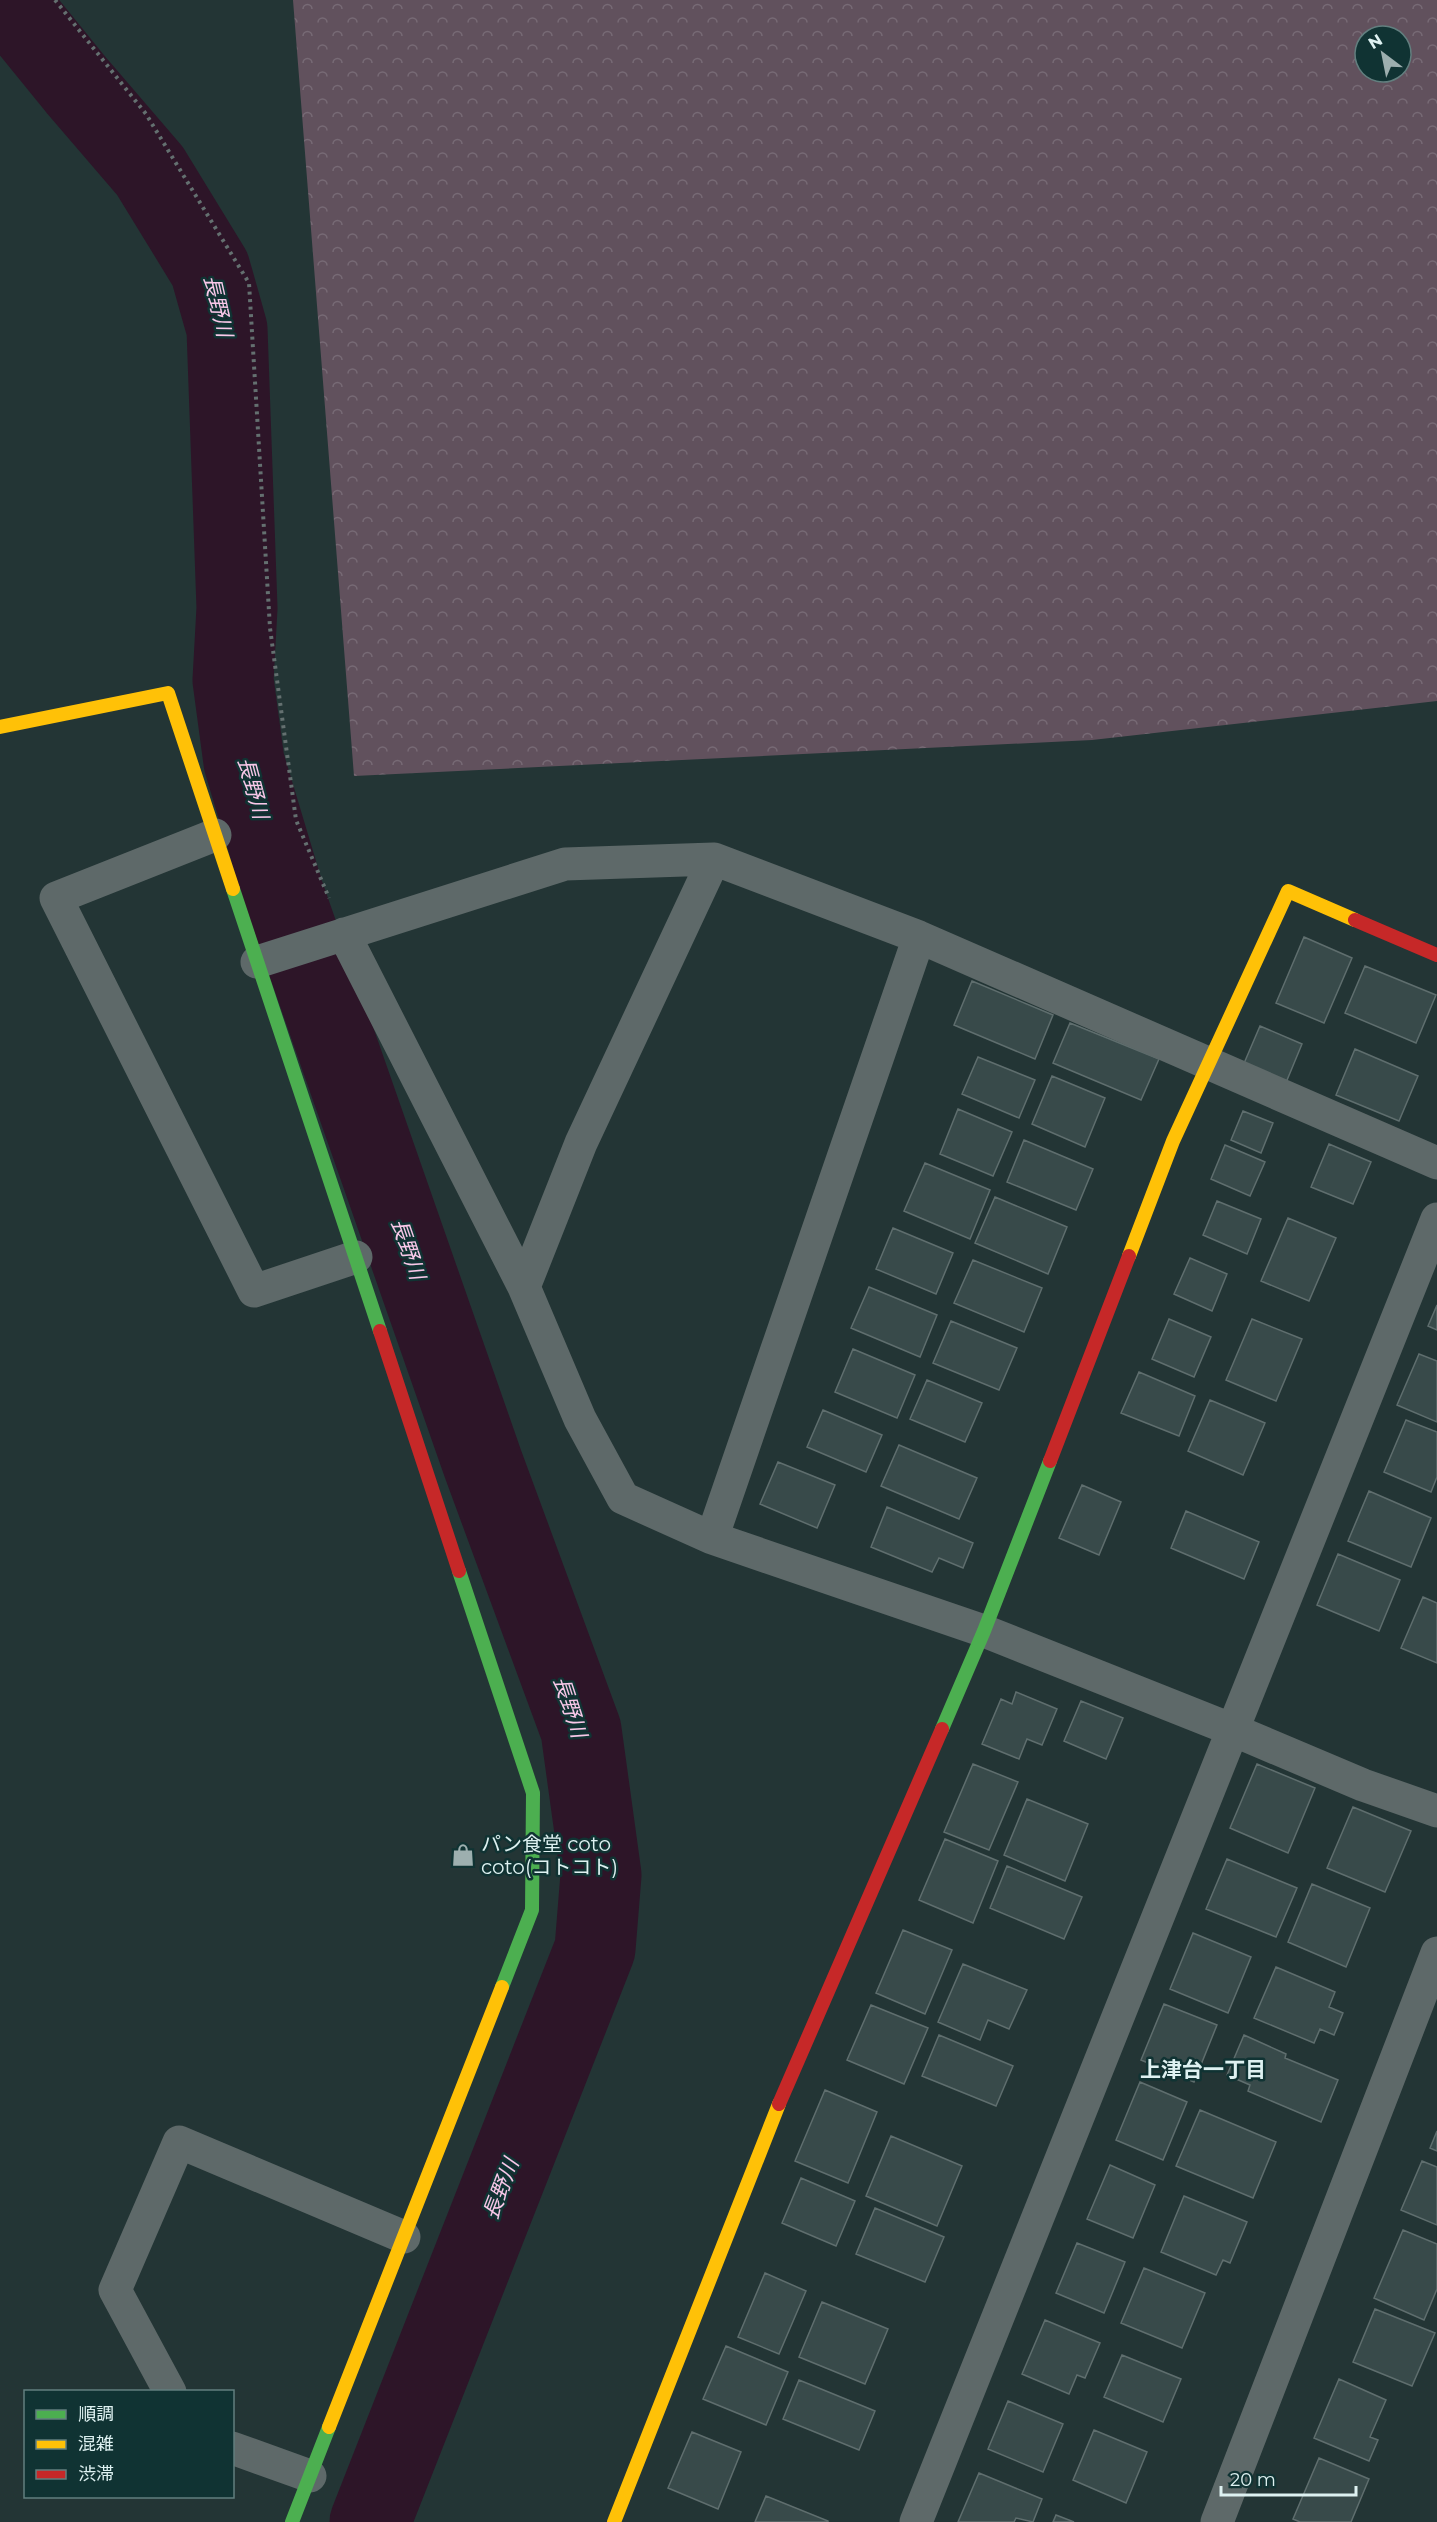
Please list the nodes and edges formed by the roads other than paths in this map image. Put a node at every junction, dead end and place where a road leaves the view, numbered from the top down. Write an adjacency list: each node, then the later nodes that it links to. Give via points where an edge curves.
1 (0, 727): 2 (street, via 168,693)
2 (215, 835): 7 (street); 11 (street, via 56,898 254,1291)
3 (714, 859): 4 (street, via 565,864); 5 (street); 12 (street, via 581,1143)
4 (344, 934): 7 (street); 12 (street)
5 (919, 937): 8 (street); 13 (street)
6 (1437, 955): 8 (street, via 1288,891)
7 (257, 962): 11 (street)
8 (1208, 1065): 9 (street); 14 (street, via 1173,1141)
9 (1437, 1163)
10 (1437, 1219): 15 (street)
11 (356, 1257): 18 (street, via 533,1793 532,1911)
12 (524, 1287): 13 (street, via 580,1419 623,1498)
13 (712, 1538): 14 (street)
14 (984, 1631): 15 (street); 23 (street, via 789,2079)
15 (1233, 1730): 16 (street, via 1363,1785); 24 (street)
16 (1437, 1811)
17 (1437, 1953): 25 (street)
18 (404, 2237): 19 (street, via 179,2142 115,2290); 21 (street)
19 (169, 2390)
20 (234, 2449): 21 (street)
21 (310, 2476): 22 (street)
22 (292, 2522)
23 (614, 2522)
24 (916, 2522)
25 (1217, 2522)

